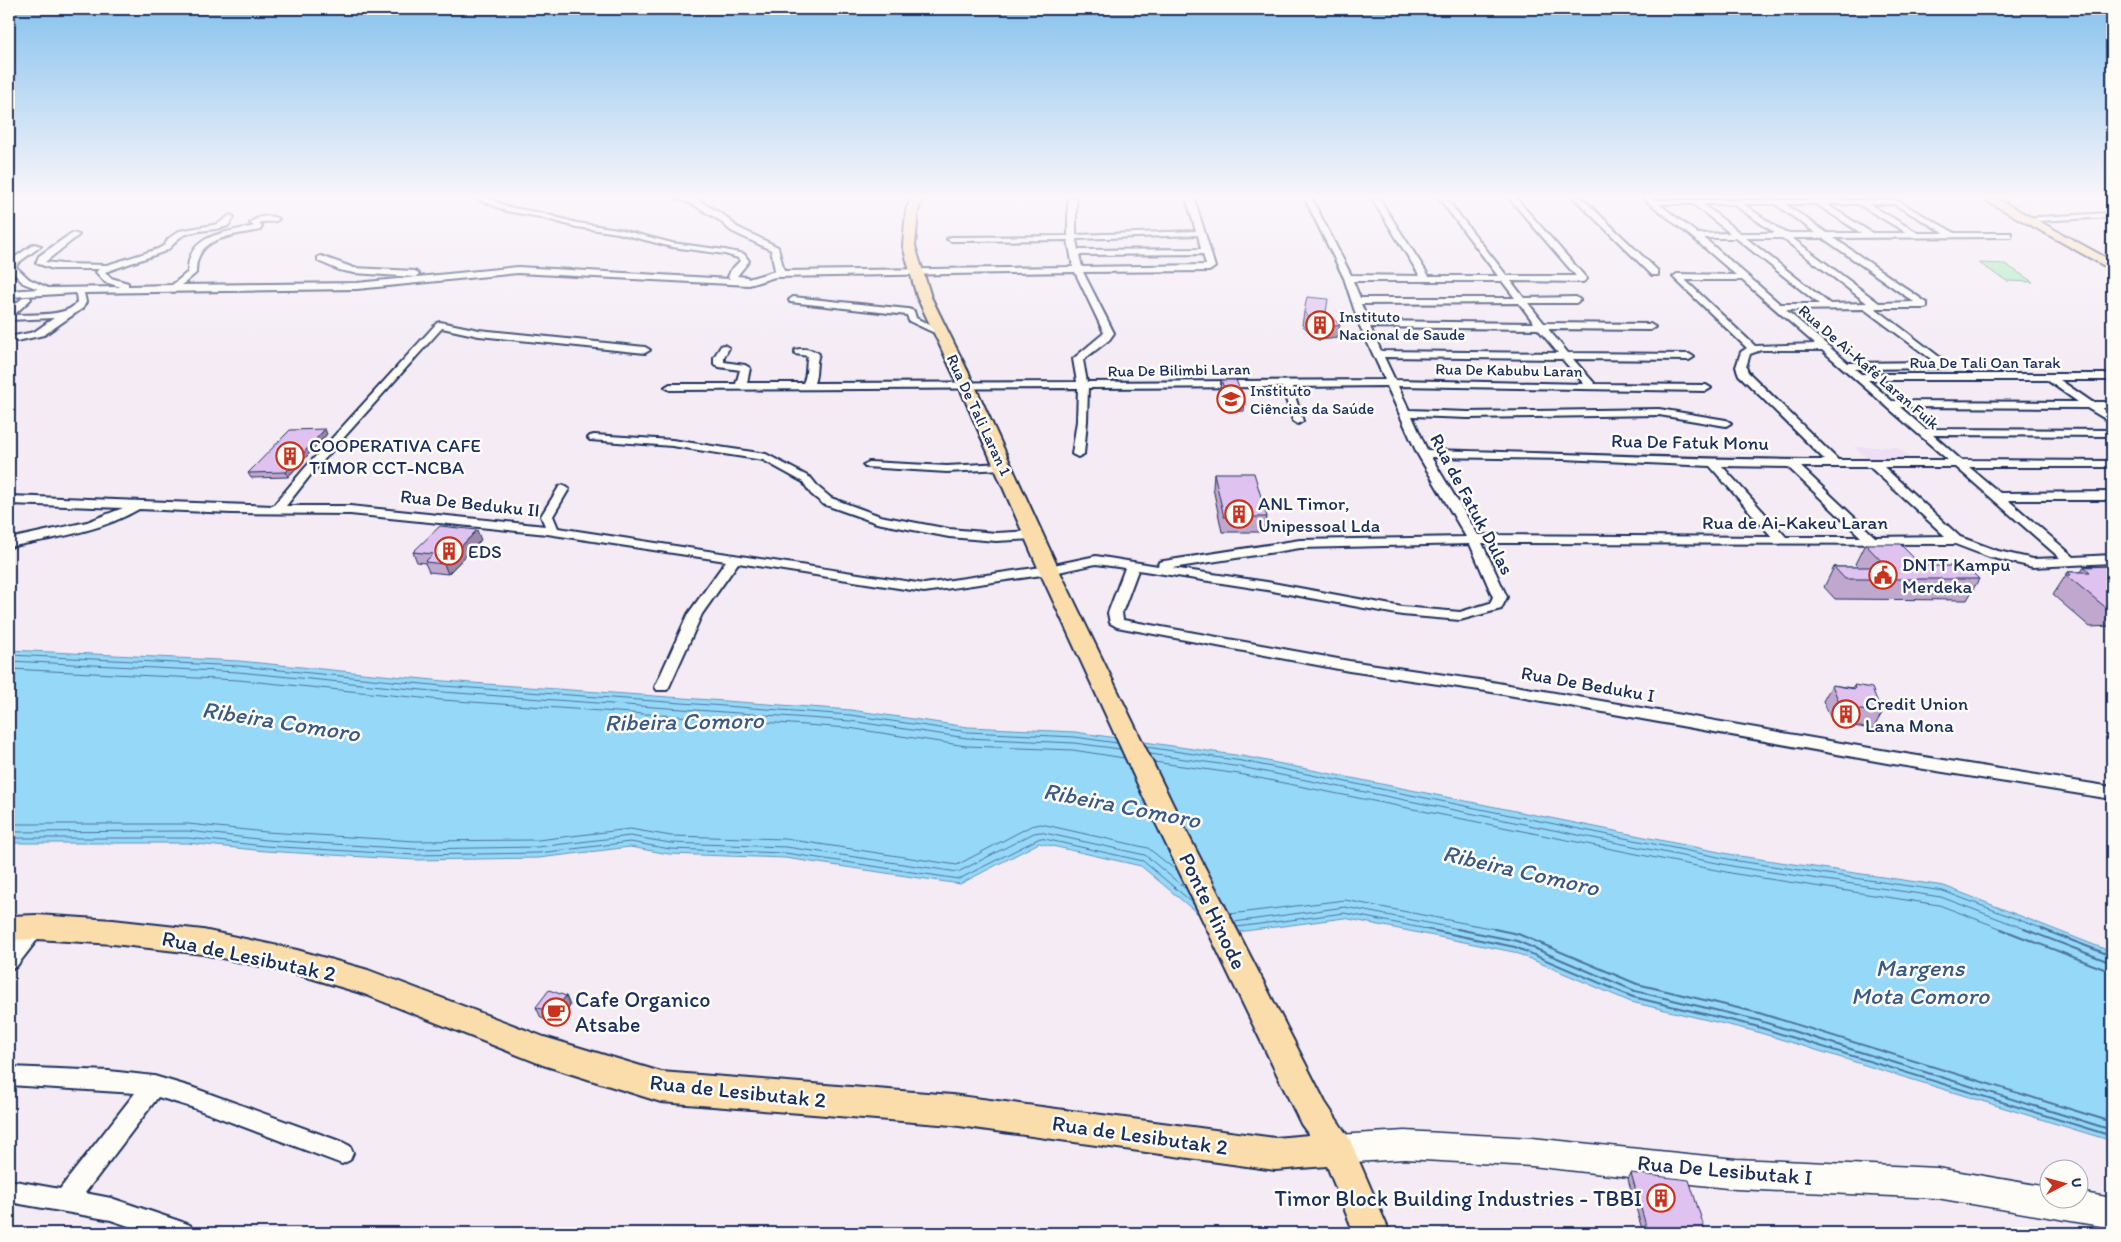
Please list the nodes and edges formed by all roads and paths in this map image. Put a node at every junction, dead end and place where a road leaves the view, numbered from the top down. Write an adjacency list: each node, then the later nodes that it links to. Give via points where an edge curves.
1 (24, 255): 34 (street, via 12,267 22,278 30,284)
2 (46, 255): 22 (street, via 40,263 52,267)
3 (149, 255): 22 (street)
4 (194, 255): 32 (street, via 192,273)
5 (737, 255): 24 (street, via 745,261 734,272 732,277 737,280)
6 (776, 255): 24 (street)
7 (911, 255): 25 (main road, Rua De Tali Laran 1)
8 (1075, 255): 23 (street)
9 (1207, 255): 23 (street, via 1209,268)
10 (1336, 255): 28 (street, Rua de Fatuk Dulas)
11 (1410, 255): 29 (street)
12 (1487, 255): 30 (street, Rua De Kabubu Laran)
13 (1562, 255): 30 (street, via 1583,279)
14 (1636, 255): 26 (street)
15 (1717, 255): 31 (street, Rua De Ai-Kafé Laran Fuik)
16 (1764, 255): 45 (street)
17 (1809, 255): 43 (street)
18 (1853, 255): 43 (street, via 1924,305)
19 (2091, 255): 21 (main road)
20 (321, 259): 27 (street, via 357,271)
21 (2112, 266)
22 (105, 267): 33 (street, via 100,272 108,280)
23 (1078, 270): 25 (street); 70 (street, via 1109,333 1078,360)
24 (780, 272): 25 (street); 27 (street, via 749,282 518,270)
25 (916, 272): 51 (main road, Rua De Tali Laran 1)
26 (1655, 273)
27 (453, 276): 32 (street, via 317,288)
28 (1348, 278): 29 (street); 41 (street, Rua de Fatuk Dulas)
29 (1425, 278): 30 (street)
30 (1503, 278): 40 (street, Rua De Kabubu Laran)
31 (1742, 278): 44 (street, Rua De Ai-Kafé Laran Fuik); 55 (street, via 1677,277)
32 (174, 288): 33 (street)
33 (142, 289): 35 (street)
34 (56, 290): 35 (street); 36 (street); 37 (street)
35 (78, 290): 46 (street, via 81,302 75,312)
36 (10, 298): 37 (street)
37 (27, 299): 47 (street, via 10,312)
38 (793, 300): 51 (street, via 908,312 912,319)
39 (1576, 300): 40 (street)
40 (1522, 301): 41 (street); 49 (street, Rua De Kabubu Laran)
41 (1356, 302): 48 (street, Rua de Fatuk Dulas)
42 (1866, 306): 43 (street); 45 (street); 61 (street, via 1945,365)
43 (1877, 306)
44 (1777, 307): 45 (street); 53 (street, Rua De Ai-Kafé Laran Fuik)
45 (1829, 307)
46 (68, 314): 47 (street); 52 (street, via 41,334)
47 (11, 319)
48 (1364, 324): 49 (street); 58 (street, Rua de Fatuk Dulas)
49 (1541, 327): 50 (street); 59 (street, Rua De Kabubu Laran)
50 (1650, 327)
51 (941, 333): 69 (main road, Rua De Tali Laran 1)
52 (17, 338)
53 (1823, 347): 55 (street); 61 (street, Rua De Ai-Kafé Laran Fuik)
54 (724, 348): 67 (street, via 719,364 745,368)
55 (1753, 349): 87 (street, via 1742,359 1740,367 1743,373)
56 (645, 350): 99 (street, via 479,333 440,325)
57 (798, 352): 68 (street, via 814,354 811,362 813,375)
58 (1379, 354): 59 (street); 65 (street, Rua de Fatuk Dulas)
59 (1564, 356): 60 (street); 72 (street, Rua De Kabubu Laran)
60 (1689, 357)
61 (1846, 366): 63 (street, Rua De Ai-Kafé Laran Fuik)
62 (2048, 376): 63 (street, Rua De Tali Oan Tarak); 64 (street, Rua De Tali Oan Tarak); 75 (street)
63 (1858, 377): 74 (street, Rua De Ai-Kafé Laran Fuik)
64 (2112, 377)
65 (1392, 383): 66 (street, Rua De Bilimbi Laran); 72 (street, Rua De Kabubu Laran); 77 (street, Rua de Fatuk Dulas)
66 (1286, 384): 70 (street, Rua De Bilimbi Laran); 79 (street)
67 (741, 386): 68 (street); 71 (street)
68 (807, 386): 69 (street)
69 (966, 386): 70 (street, Rua De Bilimbi Laran); 93 (main road, Rua De Tali Laran 1)
70 (1083, 386): 84 (street)
71 (670, 387)
72 (1592, 387): 73 (street)
73 (1706, 388)
74 (1890, 404): 75 (street); 81 (street, Rua De Ai-Kafé Laran Fuik)
75 (2092, 405): 76 (street); 78 (street)
76 (2112, 406)
77 (1406, 413): 80 (street, via 1659,412); 85 (street, Rua de Fatuk Dulas)
78 (2112, 420)
79 (1298, 421)
80 (1726, 423)
81 (1922, 432): 82 (street); 90 (street, Rua De Ai-Kafé Laran Fuik)
82 (2112, 433)
83 (594, 438): 101 (street, via 672,443 766,457 807,480 826,501 877,519 949,533 996,537)
84 (1078, 454)
85 (1423, 454): 88 (street, Rua De Fatuk Monu); 102 (street, Rua de Fatuk Dulas)
86 (1790, 462): 87 (street, Rua De Fatuk Monu); 88 (street, Rua De Fatuk Monu); 105 (street)
87 (1834, 462): 89 (street, Rua De Fatuk Monu)
88 (1713, 463): 104 (street)
89 (1873, 463): 90 (street, Rua De Fatuk Monu); 103 (street)
90 (1957, 463): 91 (street, Rua De Fatuk Monu); 96 (street, Rua De Ai-Kafé Laran Fuik)
91 (2112, 464)
92 (869, 465): 93 (street, via 947,469)
93 (1002, 466): 101 (main road, Rua De Tali Laran 1)
94 (563, 489): 100 (street, via 546,516)
95 (2112, 496): 96 (street)
96 (1997, 497): 109 (street, Rua De Ai-Kafé Laran Fuik)
97 (9, 500): 98 (street, Rua De Beduku II)
98 (135, 506): 99 (street, Rua De Beduku II); 106 (street, via 123,515)
99 (277, 509): 100 (street, Rua De Beduku II, via 350,510)
100 (553, 531): 108 (street, Rua De Beduku II)
101 (1033, 535): 111 (main road, Rua De Tali Laran 1)
102 (1474, 539): 104 (street, Rua de Ai-Kakeu Laran); 110 (street, Rua de Ai-Kakeu Laran, via 1300,544); 110 (street, Rua de Fatuk Dulas, via 1500,597 1496,606 1460,616 1402,611)
103 (1956, 540): 105 (street, Rua de Ai-Kakeu Laran); 109 (street, Rua de Ai-Kakeu Laran, via 1994,554 2033,563)
104 (1783, 541): 105 (street, Rua de Ai-Kakeu Laran)
105 (1872, 541)
106 (9, 543)
107 (2112, 558): 109 (street, Rua de Ai-Kakeu Laran)
108 (734, 559): 112 (street, Rua De Beduku II); 114 (street, via 695,614)
109 (2072, 562)
110 (1141, 566): 111 (street, Rua de Fatuk Dulas, via 1096,560); 115 (street, Rua De Beduku I, via 1115,613 1117,623 1349,666 1486,686)
111 (1049, 570): 112 (street, Rua de Fatuk Dulas); 113 (main road, Rua De Tali Laran 1)
112 (924, 588)
113 (1076, 626): 120 (main road, Ponte Hinode, via 1164,813 1313,1113)
114 (662, 687)
115 (2112, 793)
116 (23, 928): 117 (street); 120 (main road, Rua de Lesibutak 2, via 113,932 203,942 297,962 368,984 543,1051 661,1087 952,1110 1275,1154)
117 (9, 961)
118 (9, 1076): 119 (street)
119 (154, 1086): 121 (street); 123 (street)
120 (1337, 1149): 124 (street, Rua De Lesibutak I, via 1405,1145 1532,1152 1736,1174 1937,1183); 126 (main road, Ponte Hinode)
121 (342, 1153)
122 (9, 1191): 123 (street)
123 (64, 1202): 125 (street, via 111,1209)
124 (2112, 1213)
125 (182, 1233)
126 (1372, 1233)

